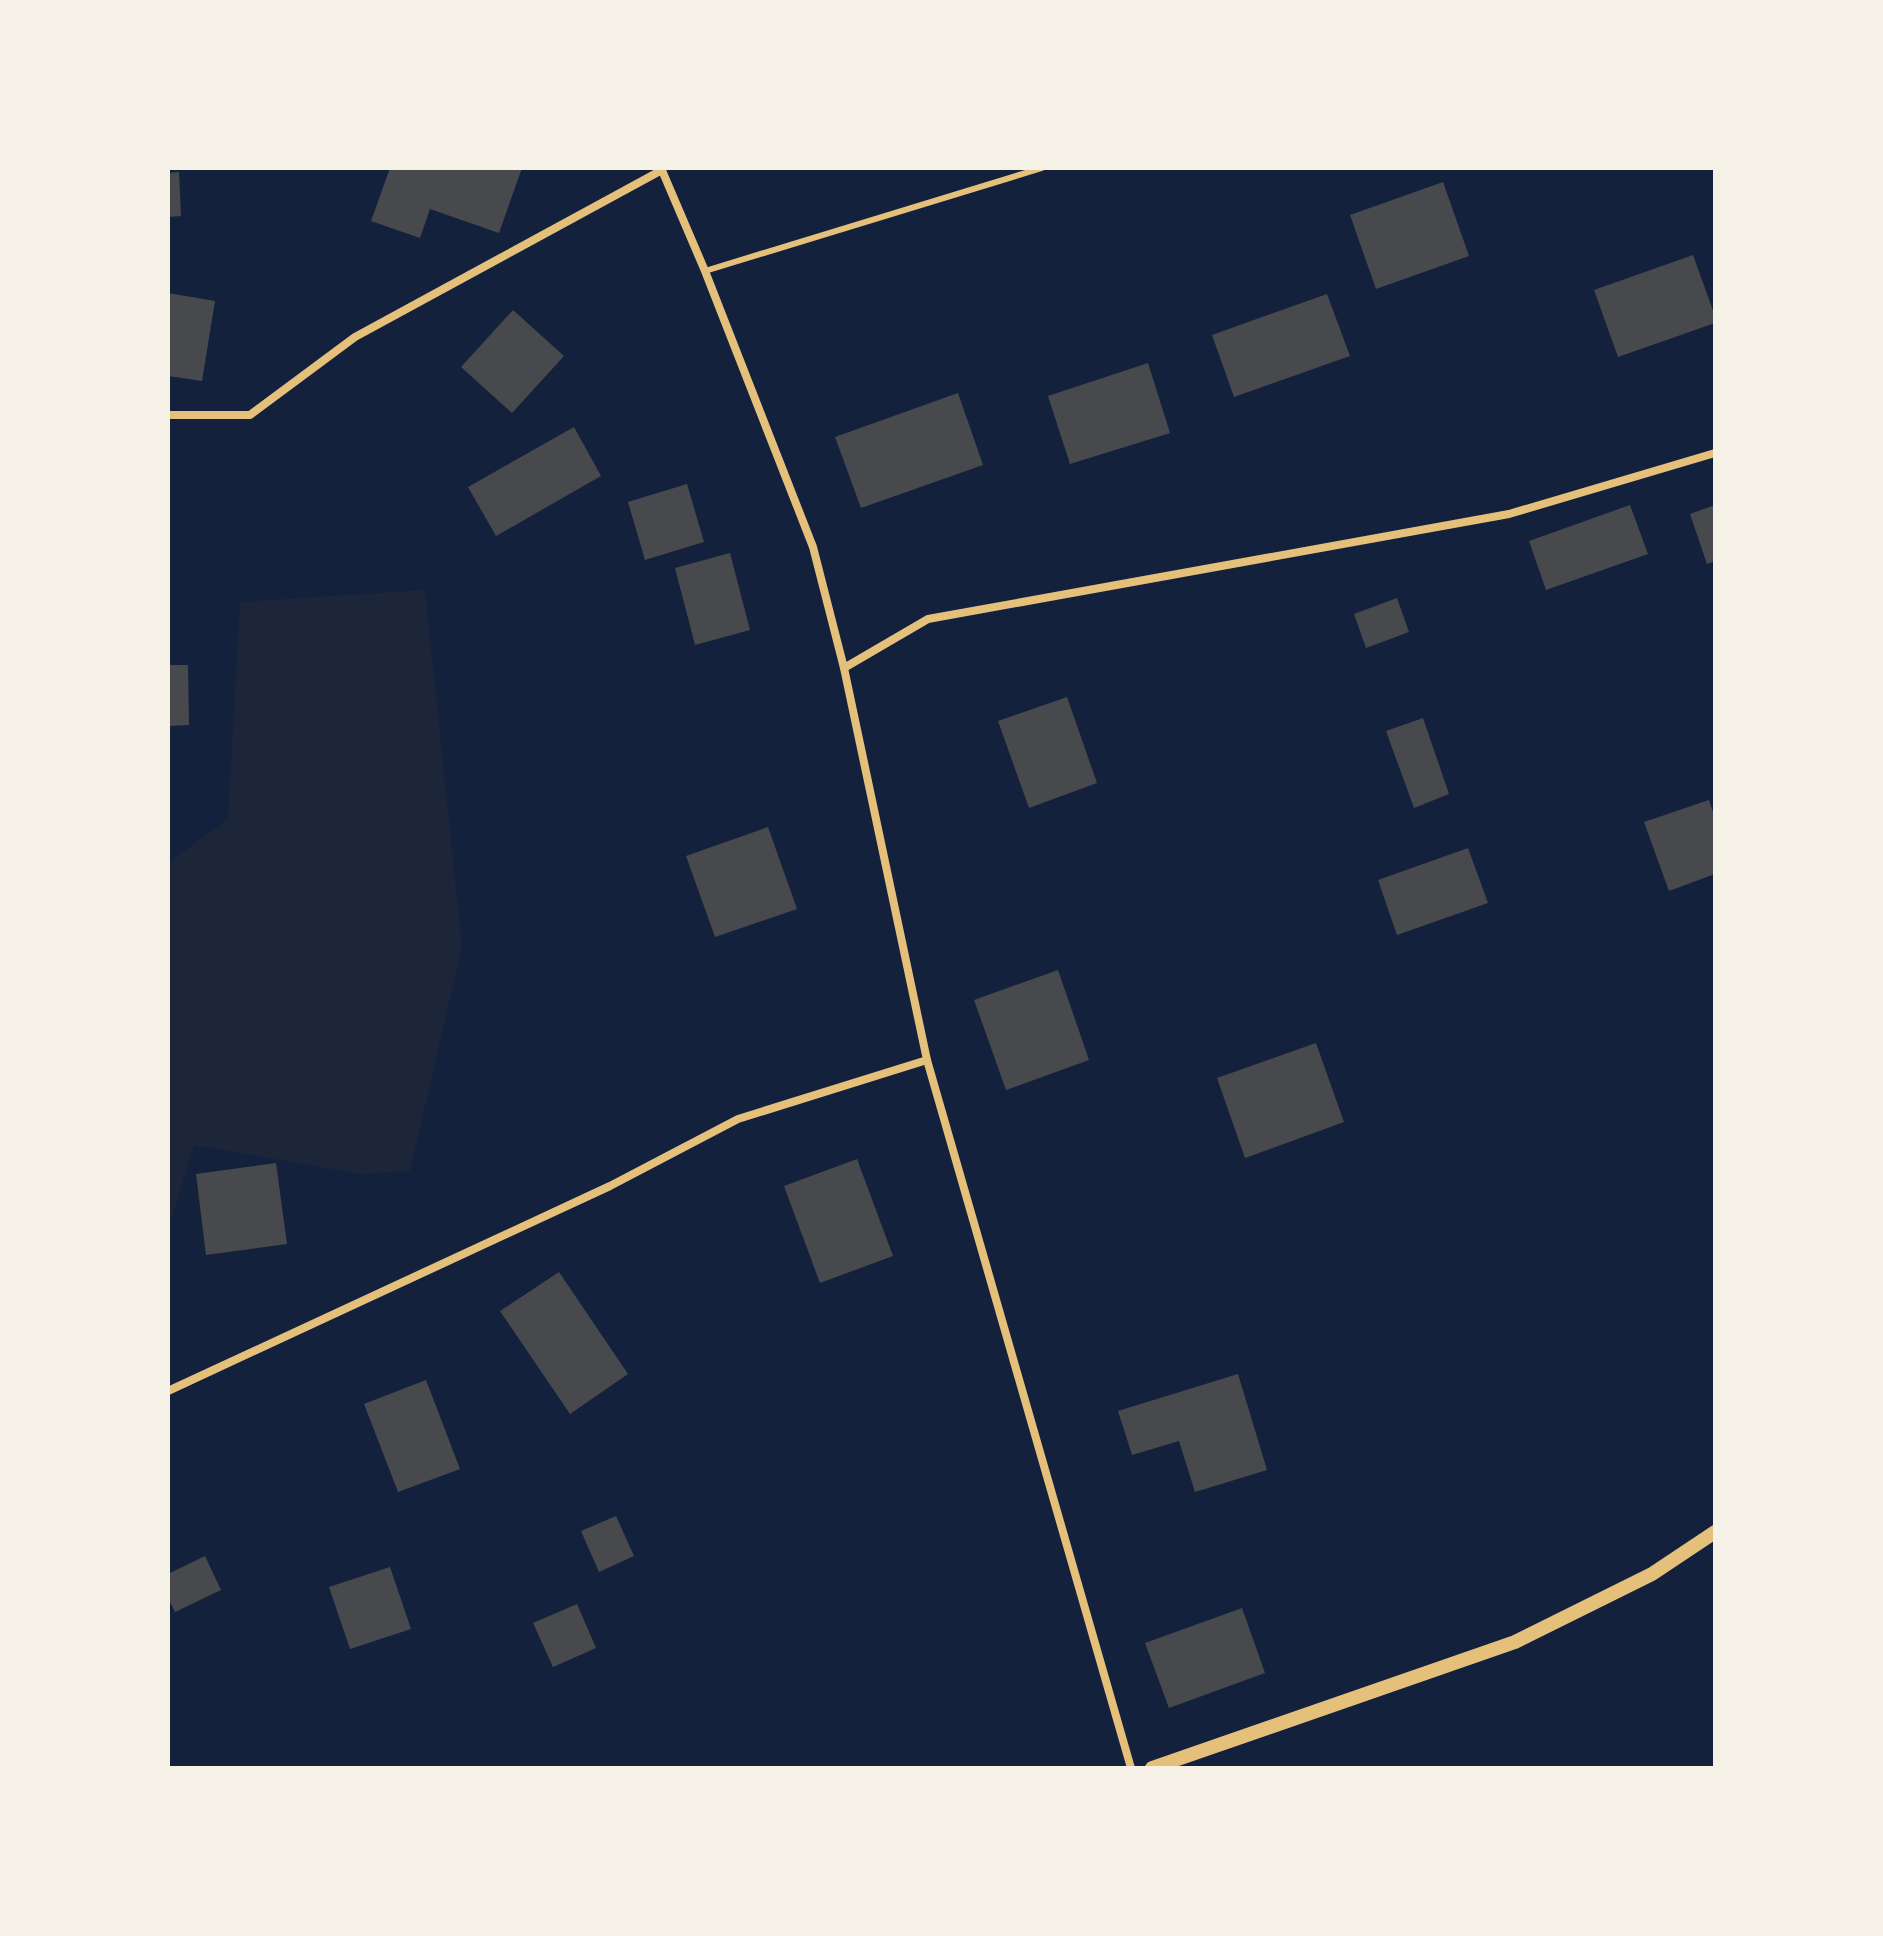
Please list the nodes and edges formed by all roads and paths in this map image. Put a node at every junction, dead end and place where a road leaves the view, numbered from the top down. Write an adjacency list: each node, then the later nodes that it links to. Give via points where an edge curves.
1 (1042, 168): 3 (lane)
2 (661, 169): 3 (street); 4 (street, via 355,337 250,415)
3 (705, 271): 6 (street, via 813,547)
4 (168, 415)
5 (1715, 453): 6 (street, via 1509,514 928,619)
6 (844, 668): 7 (street)
7 (927, 1060): 8 (street, via 738,1119 610,1186); 10 (street)
8 (168, 1391)
9 (1715, 1532): 11 (street, via 1652,1574 1515,1642)
10 (1131, 1768)
11 (1152, 1768)

